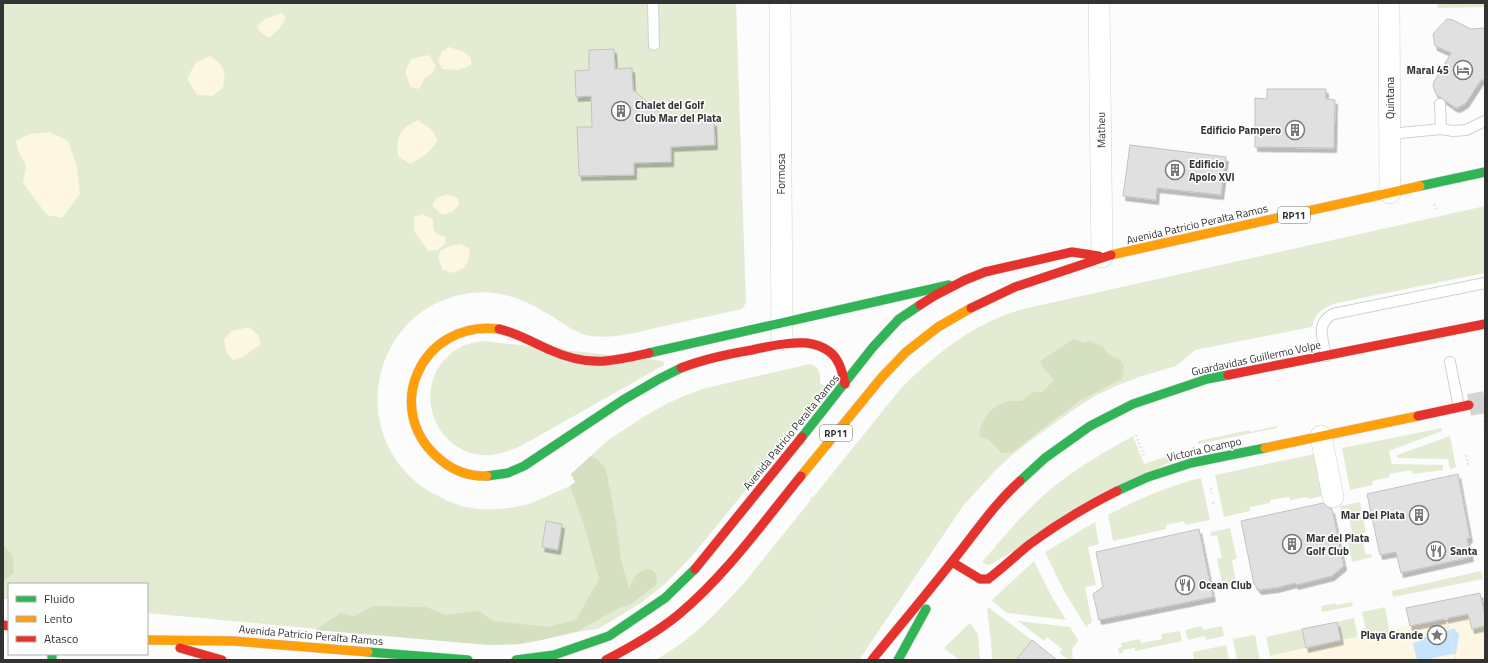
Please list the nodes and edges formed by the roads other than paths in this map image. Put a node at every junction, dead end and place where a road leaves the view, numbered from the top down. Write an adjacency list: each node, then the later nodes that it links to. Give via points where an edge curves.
1 (653, 3): 5 (lane)
2 (780, 3): 15 (street, Formosa)
3 (1099, 3): 12 (street, Matheu)
4 (1389, 3): 9 (street, Quintana)
5 (654, 45)
6 (1440, 104): 8 (lane)
7 (1485, 121): 8 (lane, via 1466,130)
8 (1441, 129): 9 (lane)
9 (1390, 134): 11 (street, Quintana)
10 (1485, 172): 11 (main road, Avenida Patricio Peralta Ramos / RP11)
11 (1390, 193): 12 (main road, Avenida Patricio Peralta Ramos / RP11)
12 (1102, 257): 13 (main road, Avenida Patricio Peralta Ramos / RP11, via 1072,252 985,272); 30 (main road, Avenida Patricio Peralta Ramos / RP11, via 1015,287 979,303 938,326 906,352 882,377 703,592 678,615 644,640)
13 (958, 283): 15 (main road); 20 (main road, Avenida Patricio Peralta Ramos / RP11, via 899,319 873,347)
14 (1485, 283): 18 (lane, via 1333,314 1325,320 1322,327)
15 (782, 323): 17 (street, Formosa); 17 (main road, via 615,361 588,362 557,353 500,328 479,327 459,332 429,353 419,368 413,385 411,403 414,421 420,438 436,458 458,471 477,476 498,476 535,460 624,400 673,372 698,362)
16 (1485, 324): 18 (main road, Guardavidas Guillermo Volpe)
17 (782, 344): 20 (main road, via 813,343 827,349 841,367)
18 (1326, 356): 25 (main road, Guardavidas Guillermo Volpe, via 1207,379 1133,404 1090,426 1045,458 1006,493)
19 (1450, 362): 22 (lane)
20 (845, 384): 29 (main road, Avenida Patricio Peralta Ramos / RP11, via 694,570 666,598 608,636 554,655)
21 (1469, 405): 22 (main road, Victoria Ocampo)
22 (1459, 407): 23 (main road, Victoria Ocampo)
23 (1321, 436): 24 (street); 25 (main road, Victoria Ocampo, via 1191,463 1144,479 1100,500 1059,524 988,579 980,579)
24 (1333, 497)
25 (952, 562): 31 (main road, Guardavidas Guillermo Volpe); 32 (main road, Guardavidas Guillermo Volpe)
26 (149, 640): 27 (main road, Avenida Patricio Peralta Ramos); 28 (main road, Avenida Patricio Peralta Ramos, via 234,641)
27 (222, 660)
28 (468, 660)
29 (516, 660)
30 (606, 660)
31 (872, 660)
32 (898, 660)

